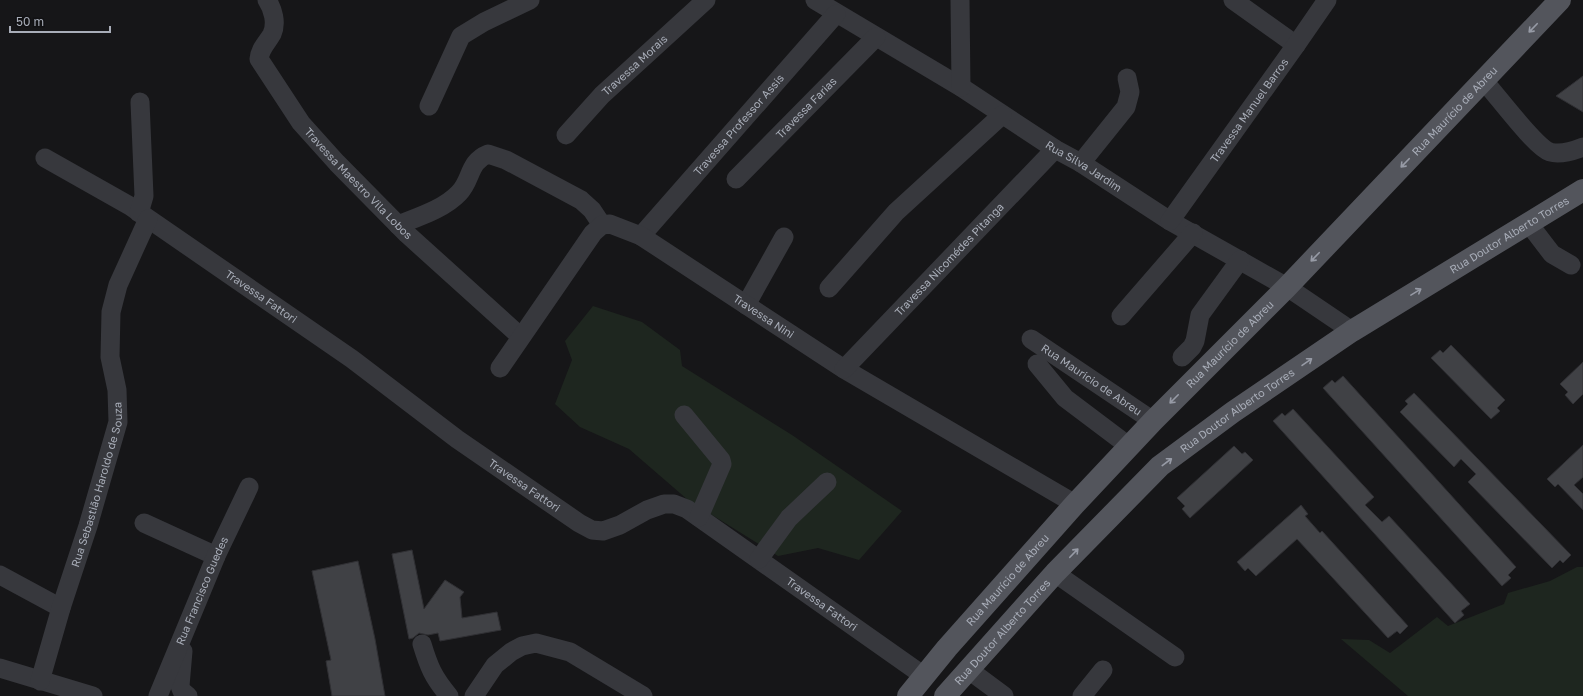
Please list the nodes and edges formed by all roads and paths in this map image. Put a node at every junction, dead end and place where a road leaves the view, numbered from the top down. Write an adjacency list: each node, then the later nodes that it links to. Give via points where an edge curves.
1 (267, 0): 28 (street, Travessa Maestro Vila Lobos, via 274,16 274,27 260,52 259,59 263,66 301,122)
2 (530, 0): 16 (street, via 461,36)
3 (706, 0): 18 (street, Travessa Morais, via 602,96)
4 (815, 0): 9 (street, Rua Silva Jardim)
5 (960, 0): 14 (street)
6 (1233, 0): 11 (street)
7 (1327, 0): 11 (street, Travessa Manuel Barros)
8 (1560, 0): 13 (main road, Rua Maurício de Abreu, one-way to 13)
9 (836, 14): 10 (street, Rua Silva Jardim); 31 (street, Travessa Professor Assis)
10 (876, 37): 14 (street, Rua Silva Jardim); 23 (street, Travessa Farias)
11 (1296, 45): 26 (street, Travessa Manuel Barros)
12 (1127, 78): 22 (street, via 1130,99 1126,107)
13 (1483, 80): 19 (street, via 1544,149 1563,153); 35 (main road, Rua Maurício de Abreu, one-way to 35)
14 (961, 87): 17 (street, Rua Silva Jardim)
15 (140, 102): 25 (street)
16 (429, 106)
17 (1002, 115): 20 (street, Rua Silva Jardim); 36 (street, via 896,212)
18 (566, 135)
19 (1583, 147)
20 (1055, 149): 22 (street, Rua Silva Jardim); 45 (street, Travessa Nicomédes Pitanga)
21 (45, 158): 25 (street, Travessa Fattori)
22 (1081, 163): 26 (street, Rua Silva Jardim)
23 (736, 179)
24 (1583, 190): 27 (main road, Rua Doutor Alberto Torres)
25 (144, 216): 52 (street, Travessa Fattori, via 352,359 456,439 579,523 592,530 611,529 664,504 674,504); 58 (street, Rua Sebastião Haroldo de Souza, via 118,285 111,312 110,357 117,390 118,422)
26 (1170, 221): 30 (street, Rua Silva Jardim)
27 (1529, 224): 34 (street, via 1552,254); 39 (main road, Rua Doutor Alberto Torres, one-way to 27)
28 (398, 225): 29 (street, via 455,198 480,157 488,154 506,160 581,200); 40 (street, Travessa Maestro Vila Lobos)
29 (602, 225): 31 (street, Travessa Nini, via 619,226); 40 (street, via 593,233)
30 (1193, 233): 33 (street, Rua Silva Jardim); 38 (street)
31 (640, 236): 37 (street, Travessa Nini)
32 (784, 237): 37 (street)
33 (1240, 260): 35 (street, Rua Silva Jardim); 42 (street, via 1200,315 1195,341)
34 (1571, 265)
35 (1287, 287): 39 (street, Rua Silva Jardim); 47 (main road, Rua Maurício de Abreu, one-way to 47)
36 (829, 288)
37 (746, 305): 45 (street, Travessa Nini)
38 (1121, 316)
39 (1352, 331): 56 (main road, Rua Doutor Alberto Torres, one-way to 39, via 1160,466 1233,412)
40 (521, 336): 44 (street)
41 (1031, 338): 47 (street, Rua Mauricio de Abreu)
42 (1182, 357)
43 (1037, 364): 48 (street, via 1066,398)
44 (500, 368)
45 (844, 369): 51 (street, Travessa Nini)
46 (684, 416): 52 (street, via 722,464)
47 (1153, 421): 48 (main road, Rua Maurício de Abreu)
48 (1130, 447): 51 (main road, Rua Maurício de Abreu)
49 (827, 482): 55 (street, via 789,518)
50 (249, 487): 54 (street, Rua Francisco Guedes)
51 (1075, 504): 65 (main road, Rua Maurício de Abreu)
52 (699, 517): 55 (street, Travessa Fattori)
53 (144, 524): 54 (street)
54 (216, 556): 59 (street, Rua Francisco Guedes)
55 (759, 559): 65 (street, Travessa Fattori)
56 (1055, 573): 61 (street); 63 (main road, Rua Doutor Alberto Torres)
57 (0, 575): 58 (street)
58 (61, 608): 66 (street, Rua Sebastião Haroldo de Souza)
59 (181, 639): 68 (street, Rua Francisco Guedes); 69 (street, via 184,658 180,686)
60 (422, 644): 70 (street, via 428,667)
61 (1175, 656)
62 (0, 668): 66 (street)
63 (969, 670): 74 (main road, Rua Doutor Alberto Torres); 75 (street)
64 (1104, 670): 76 (street)
65 (924, 676): 73 (main road, Rua Maurício de Abreu)
66 (40, 681): 67 (street)
67 (92, 696)
68 (158, 696)
69 (188, 696)
70 (449, 696)
71 (474, 696): 72 (street, via 495,665 522,646 536,643 570,652)
72 (643, 696)
73 (908, 696)
74 (945, 696)
75 (1004, 696)
76 (1082, 696)

